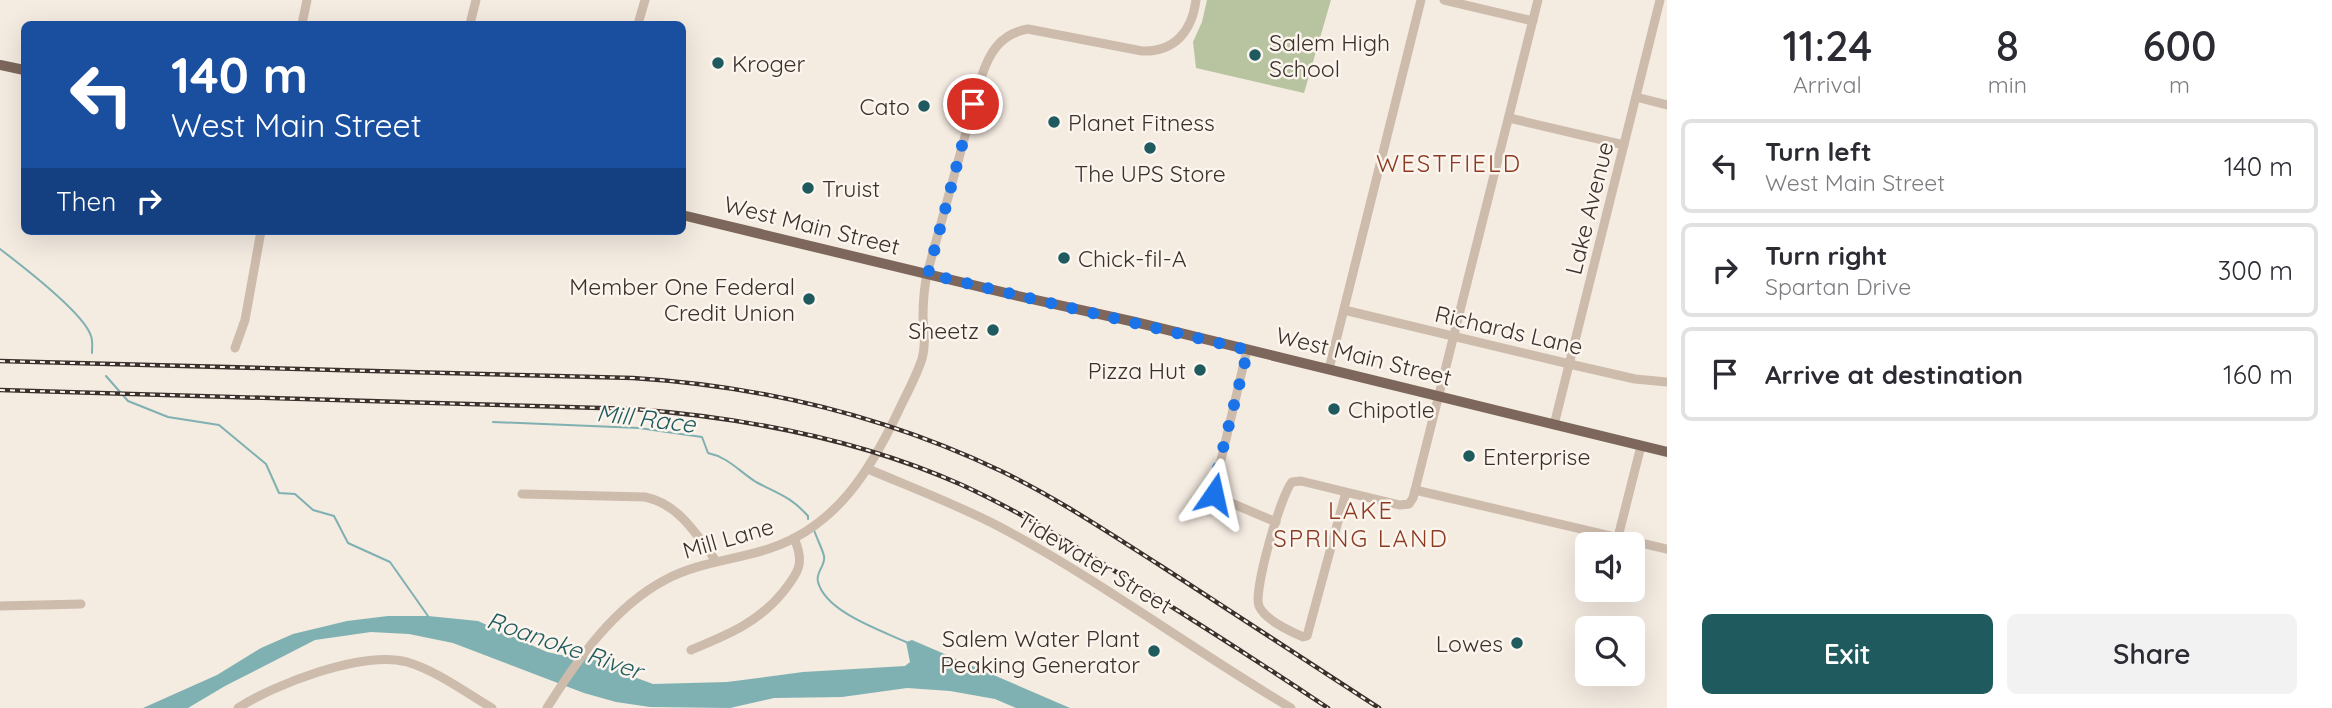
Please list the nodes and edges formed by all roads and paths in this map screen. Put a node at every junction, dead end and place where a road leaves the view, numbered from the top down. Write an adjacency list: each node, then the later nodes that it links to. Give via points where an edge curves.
1 (307, 0): 9 (street)
2 (476, 0): 10 (street)
3 (645, 0): 11 (street)
4 (1196, 0): 21 (street, Mill Lane, via 1188,30 1159,50 1142,51 1028,29 998,43 981,78)
5 (1420, 0): 22 (street)
6 (1444, 0): 12 (street)
7 (1538, 0): 12 (street)
8 (1660, 0): 15 (street, Lake Avenue)
9 (303, 21)
10 (472, 21)
11 (639, 21)
12 (1533, 21): 17 (street)
13 (0, 65): 14 (main road)
14 (21, 69)
15 (1636, 97): 16 (street); 18 (street, Lake Avenue)
16 (1667, 105)
17 (1509, 118): 18 (street); 23 (street)
18 (1624, 145): 26 (street, Lake Avenue)
19 (686, 216): 21 (main road, West Main Street)
20 (260, 235): 24 (street, via 245,320)
21 (928, 274): 25 (main road, West Main Street); 33 (street, Mill Lane, via 921,362)
22 (1344, 310): 23 (street, Richards Lane); 27 (street)
23 (1454, 337): 26 (street, Richards Lane); 29 (street)
24 (235, 348)
25 (1248, 350): 27 (main road, West Main Street); 37 (street, via 1214,489 1217,497)
26 (1570, 364): 28 (street, Richards Lane); 30 (street, Lake Avenue)
27 (1329, 369): 29 (main road, West Main Street)
28 (1667, 383)
29 (1439, 397): 30 (main road, West Main Street); 34 (street)
30 (1554, 425): 31 (main road, West Main Street)
31 (1641, 446): 32 (main road, West Main Street); 39 (street)
32 (1667, 452)
33 (869, 469): 40 (street, Mill Lane, via 834,511); 50 (street, Tidewater Street, via 981,517 1036,547)
34 (1415, 490): 35 (street, via 1406,505); 38 (street)
35 (1346, 492): 37 (street, via 1295,481 1286,489); 37 (street, via 1305,638 1265,614 1258,601)
36 (522, 494): 43 (street, via 645,497 663,502)
37 (1276, 522)
38 (1596, 532)
39 (1619, 532)
40 (794, 538): 43 (street, Mill Lane, via 756,553); 46 (street, via 801,556 797,573 768,610)
41 (1645, 544): 42 (street)
42 (1667, 550)
43 (716, 561): 47 (street, Mill Lane, via 680,572 647,590 618,614)
44 (81, 604): 45 (street)
45 (0, 606)
46 (691, 650)
47 (549, 705)
48 (237, 708): 49 (street, via 328,670 380,659 424,669)
49 (492, 708)
50 (1290, 708)

